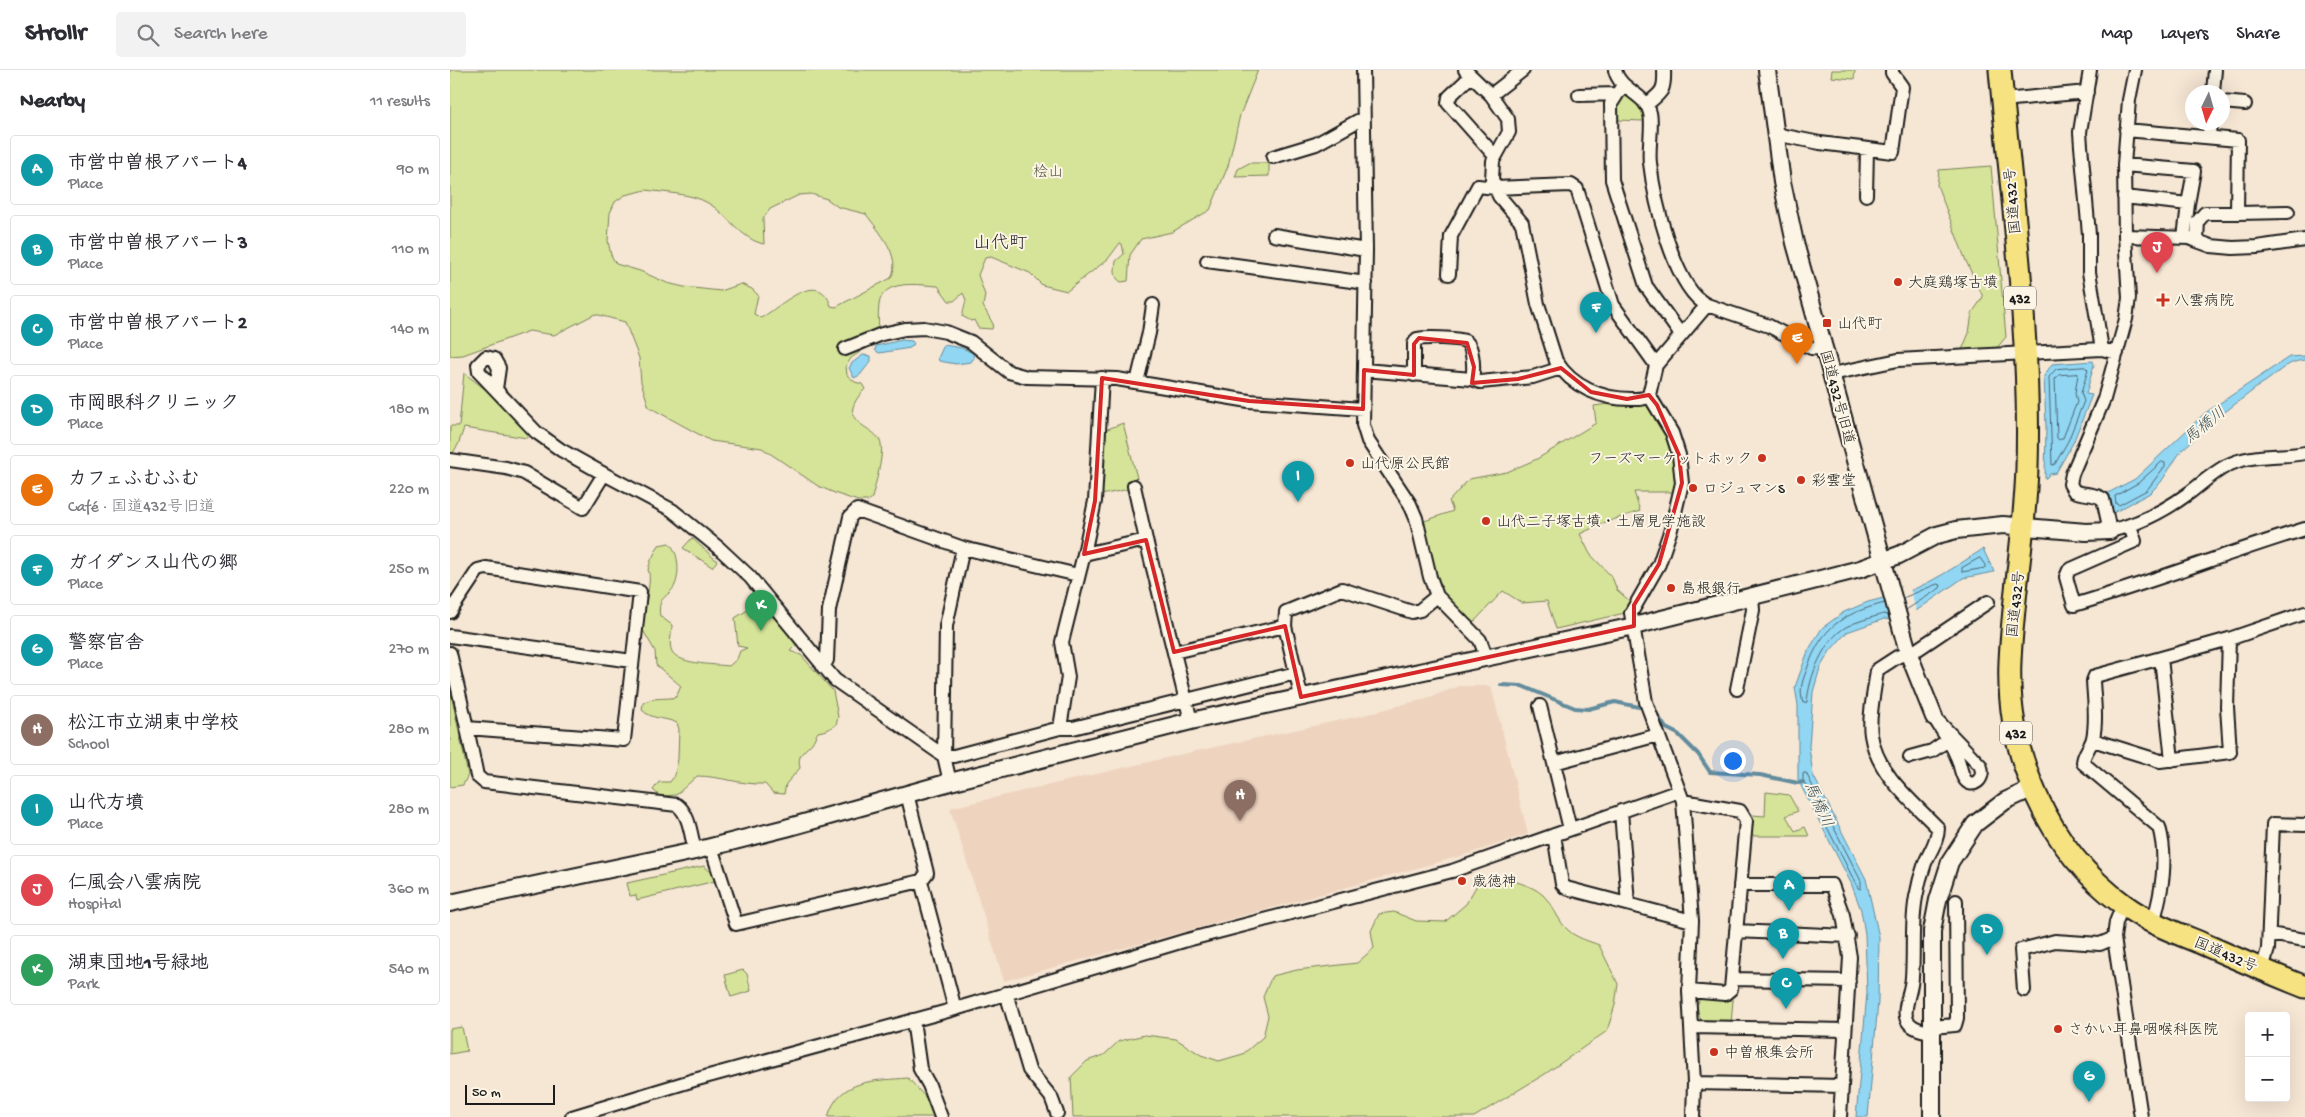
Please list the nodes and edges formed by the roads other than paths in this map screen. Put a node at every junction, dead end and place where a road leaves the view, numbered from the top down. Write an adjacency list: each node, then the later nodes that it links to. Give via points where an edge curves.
1 (1363, 70): 21 (street)
2 (1523, 70): 16 (street)
3 (1615, 70): 13 (street)
4 (1664, 70): 20 (street, via 1661,93)
5 (1767, 70): 24 (street, 国道432号旧道)
6 (1892, 70): 26 (street, via 1902,87 1893,152)
7 (2000, 70): 17 (highway, 国道432号 / 432)
8 (2090, 70): 14 (street)
9 (2135, 70): 22 (street)
10 (2215, 70): 12 (street)
11 (1468, 73): 16 (street); 27 (street, via 1448,103)
12 (2214, 85)
13 (1620, 90): 15 (street); 20 (street); 46 (street, via 1611,104 1612,180 1644,281)
14 (2087, 92): 17 (street); 49 (street, via 2080,132 2090,234 2088,272)
15 (1579, 95)
16 (1491, 96): 27 (street, via 1509,124 1505,140)
17 (2003, 100): 50 (highway, 国道432号 / 432)
18 (2230, 103): 19 (street)
19 (2246, 104)
20 (1646, 105): 45 (street, via 1651,118 1649,149 1654,189 1674,261 1690,290 1700,302)
21 (1363, 118): 28 (street, via 1316,144); 40 (street)
22 (2126, 130): 25 (street); 29 (street)
23 (2209, 130): 25 (street)
24 (1774, 134): 26 (street, via 1820,144); 48 (street, 国道432号旧道, via 1795,243)
25 (2209, 137): 35 (street, via 2238,140)
26 (1867, 149): 31 (street)
27 (1495, 156): 30 (street, via 1492,174)
28 (1273, 157)
29 (2124, 164): 32 (street); 33 (street, via 2194,171)
30 (1495, 188): 42 (street, via 1478,186 1451,236); 52 (street, via 1567,184 1577,189 1613,305); 53 (street, via 1522,223 1543,323)
31 (1866, 195)
32 (2124, 197): 33 (street); 37 (street)
33 (2188, 204): 38 (street)
34 (2288, 212): 35 (street)
35 (2237, 213): 38 (street, via 2205,213)
36 (1274, 235): 40 (street)
37 (2124, 236): 38 (street); 51 (street, via 2129,298)
38 (2191, 239): 39 (street, via 2211,246 2233,248)
39 (2305, 240)
40 (1366, 250): 43 (street)
41 (1208, 261): 43 (street)
42 (1449, 274)
43 (1366, 283): 54 (street)
44 (1153, 305): 59 (street)
45 (1708, 305): 46 (street); 48 (street, via 1769,326 1811,348)
46 (1680, 335): 52 (street)
47 (845, 349): 57 (street, via 882,334 924,328 971,342 1009,372 1027,376)
48 (1826, 349): 55 (street, 国道432号旧道)
49 (2102, 349): 50 (street); 51 (street)
50 (2025, 352): 55 (street, via 1898,360); 68 (highway, 国道432号 / 432, via 2027,459)
51 (2117, 353): 70 (street, via 2104,399 2070,484 2074,491 2084,496 2103,499)
52 (1656, 365): 61 (street)
53 (1560, 368): 58 (street, via 1518,379 1480,382); 61 (street, via 1591,392 1627,399 1643,399)
54 (1364, 370): 56 (street); 62 (street)
55 (1832, 374): 74 (street, 国道432号旧道)
56 (1414, 375): 58 (street); 58 (street, via 1414,344 1417,338 1462,340 1469,346 1474,367)
57 (1102, 378): 59 (street); 73 (street, via 1096,494)
58 (1472, 379)
59 (1137, 382): 62 (street, via 1249,401)
60 (496, 390): 65 (street, via 536,432)
61 (1649, 394): 82 (street, via 1672,434 1679,455 1682,483 1659,564 1631,613)
62 (1363, 409): 76 (street, via 1362,425 1368,441 1416,518)
63 (2305, 453): 67 (street, via 2255,457 2227,465 2188,494)
64 (450, 460): 65 (street, via 506,468 524,474 582,508)
65 (604, 474): 91 (street, via 672,510 720,549 750,577)
66 (1134, 486): 71 (street)
67 (2130, 526): 69 (street, via 2135,541 2069,570 2066,577 2074,606); 70 (street)
68 (2024, 527): 70 (street); 74 (street, via 1956,530 1937,535); 109 (highway, 国道432号 / 432, via 2012,635 2011,696 2022,759)
69 (2305, 529)
70 (2110, 531)
71 (1146, 540): 73 (street); 85 (street)
72 (963, 548): 75 (street); 91 (street, via 857,510 850,517 831,601 827,660); 104 (street, via 946,626)
73 (1084, 554): 75 (street)
74 (1882, 562): 77 (street); 86 (street, 国道432号旧道)
75 (1078, 574): 100 (street, via 1062,642 1068,677)
76 (1437, 596): 81 (street, via 1420,610 1412,612 1342,589 1286,612); 89 (street, via 1480,640)
77 (1752, 596): 82 (street); 93 (street, via 1753,610)
78 (1988, 602): 86 (street, via 1918,649)
79 (450, 612): 90 (street, via 478,570 486,568 640,592)
80 (2305, 613): 84 (street)
81 (1285, 626): 85 (street); 92 (street)
82 (1634, 626): 89 (street); 101 (street, via 1646,702)
83 (450, 636): 90 (street)
84 (2229, 639): 88 (street); 106 (street, via 2227,707 2230,752)
85 (1174, 652): 95 (street)
86 (1908, 652): 97 (street, 国道432号旧道); 140 (street, via 1877,670 1870,735 1880,762 1901,792 1938,828 1916,897 1912,979 1905,1008 1914,1027)
87 (450, 653): 99 (street)
88 (2161, 658): 103 (street, via 2095,676); 106 (street)
89 (1487, 659): 94 (street)
90 (632, 661): 99 (street, via 624,740)
91 (823, 667): 104 (street, via 835,680)
92 (1296, 673): 94 (street); 95 (street)
93 (1737, 690)
94 (1300, 696): 98 (street)
95 (1186, 699): 98 (street); 100 (street, via 1073,728)
96 (1540, 706): 107 (street)
97 (1934, 717): 102 (street, 国道432号旧道); 102 (street, 国道432号旧道, via 1980,765 1983,770 1978,782 1972,784 1963,778)
98 (1191, 721): 108 (street)
99 (467, 728): 116 (street, via 477,776 484,782 677,805 683,809)
100 (1060, 728): 104 (street)
101 (1658, 735): 107 (street); 111 (street)
102 (1948, 740): 105 (street, via 1932,751)
103 (2093, 740): 106 (street, via 2160,761); 124 (street, via 2082,763 2159,827 2164,868)
104 (944, 756): 108 (street)
105 (1910, 757)
106 (2172, 760)
107 (1554, 763): 114 (street)
108 (950, 782): 110 (street)
109 (2033, 788): 122 (highway, 国道432号 / 432, via 2059,837); 140 (street, via 2005,801 1975,824 1950,862 1932,931)
110 (907, 794): 116 (street); 117 (street, via 927,872)
111 (1681, 796): 112 (street); 118 (street, via 1744,814); 123 (street)
112 (1621, 811): 114 (street); 121 (street)
113 (2305, 825): 126 (street, via 2273,824)
114 (1570, 829): 115 (street)
115 (1554, 835): 121 (street, via 1562,884 1566,888); 136 (street, via 1452,871 1186,940)
116 (703, 849): 117 (street, via 736,924); 120 (street)
117 (921, 881): 137 (street)
118 (1740, 884): 125 (street); 127 (street, via 1832,885)
119 (1956, 902): 140 (street, via 1957,1018 1955,1025)
120 (450, 903)
121 (1628, 904): 123 (street)
122 (2123, 905): 124 (highway, 国道432号 / 432); 128 (street)
123 (1692, 921): 134 (street)
124 (2153, 923): 130 (highway, 国道432号 / 432)
125 (1736, 931): 127 (street); 131 (street)
126 (2269, 934): 129 (street); 130 (street)
127 (1848, 936): 132 (street)
128 (2114, 938): 135 (street, via 2100,944 2055,941 2021,950); 150 (street)
129 (2305, 940)
130 (2262, 970): 133 (highway, 国道432号 / 432)
131 (1732, 979): 132 (street); 134 (street, via 1731,989 1725,994)
132 (1849, 981): 141 (street)
133 (2305, 987)
134 (1690, 990): 139 (street)
135 (2024, 990)
136 (1006, 993): 137 (street); 144 (street, via 1029,1070 1051,1097)
137 (955, 1009): 138 (street)
138 (913, 1020): 145 (street); 146 (street, via 920,1069)
139 (1691, 1027): 141 (street); 142 (street)
140 (1932, 1029): 149 (street)
141 (1845, 1030): 143 (street)
142 (1694, 1083): 143 (street); 147 (street)
143 (1842, 1086): 148 (street)
144 (1057, 1113)
145 (572, 1117)
146 (941, 1117)
147 (1693, 1117)
148 (1840, 1117)
149 (1932, 1117)
150 (2141, 1117)

